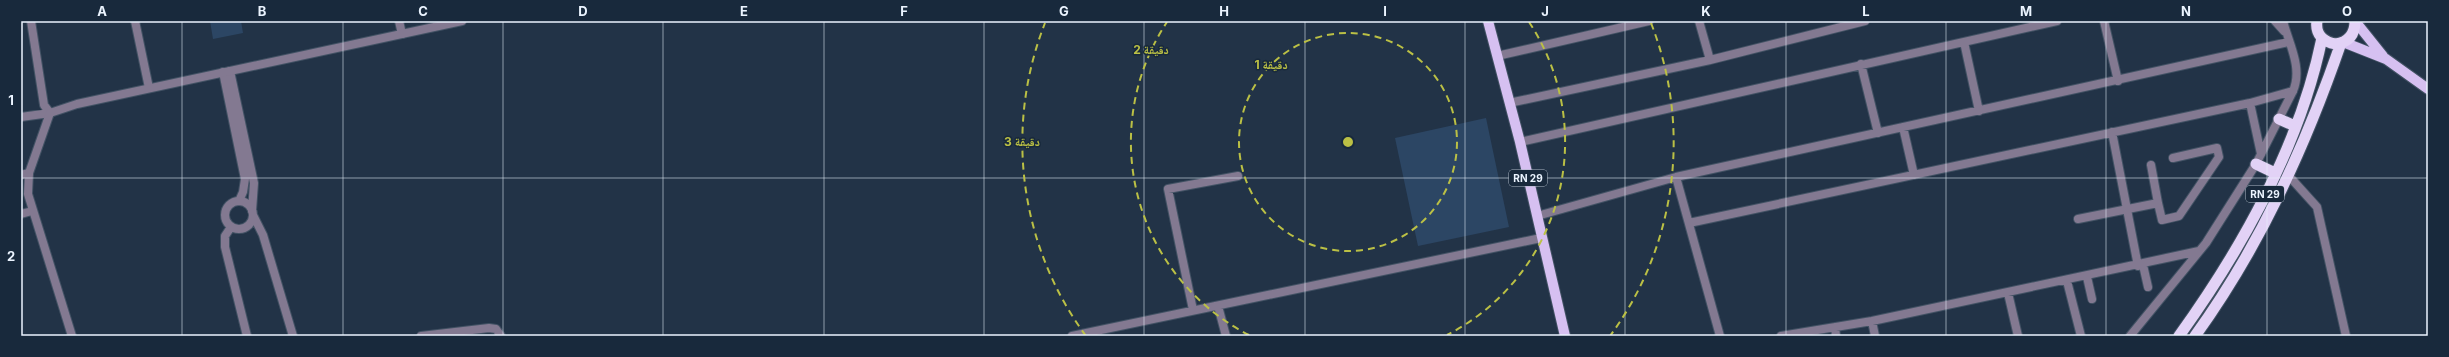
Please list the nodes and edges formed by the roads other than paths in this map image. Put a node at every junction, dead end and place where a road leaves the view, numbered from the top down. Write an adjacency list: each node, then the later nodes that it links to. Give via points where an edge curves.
1 (30, 21): 32 (street, via 44,105)
2 (135, 21): 26 (street)
3 (399, 21): 16 (street)
4 (462, 21): 16 (street)
5 (1488, 21): 20 (main road, RN 29)
6 (1649, 21): 20 (street)
7 (1699, 21): 22 (street)
8 (1865, 21): 22 (street)
9 (2057, 21): 17 (street)
10 (2104, 21): 25 (street)
11 (2275, 21): 15 (street)
12 (2283, 21): 15 (street)
13 (2355, 21): 19 (highway, via 2353,34); 21 (main road)
14 (2317, 27): 19 (highway, via 2331,43); 35 (highway, RN 29, via 2313,77)
15 (2286, 33): 18 (street)
16 (402, 34): 24 (street)
17 (1964, 42): 23 (street); 31 (street)
18 (2289, 42): 25 (street); 28 (street, via 2298,73)
19 (2342, 42): 21 (main road); 47 (highway, RN 29)
20 (1497, 56): 29 (main road, RN 29)
21 (2386, 59): 27 (main road)
22 (1710, 60): 29 (street)
23 (1861, 64): 38 (street); 39 (street)
24 (227, 72): 26 (street); 49 (street, via 245,178); 53 (street, via 254,183)
25 (2118, 81): 31 (street)
26 (149, 88): 32 (street, via 77,104)
27 (2428, 89)
28 (2293, 91): 30 (street); 34 (street)
29 (1509, 103): 39 (main road, RN 29)
30 (2250, 103): 37 (street); 41 (street)
31 (1979, 111): 36 (street)
32 (50, 113): 33 (street); 44 (street)
33 (21, 118)
34 (2279, 119): 35 (highway); 41 (street)
35 (2295, 126): 43 (highway, RN 29)
36 (1903, 127): 38 (street); 45 (street)
37 (2112, 132): 45 (street); 51 (street)
38 (1878, 133): 48 (street)
39 (1520, 142): 55 (main road, RN 29)
40 (2174, 158): 50 (street, via 2217,148 2219,157 2179,216 2162,220)
41 (2258, 159): 43 (highway); 60 (street)
42 (2151, 165): 50 (street)
43 (2275, 173): 86 (highway, RN 29, via 2237,248)
44 (25, 174): 52 (street)
45 (1914, 174): 57 (street)
46 (1238, 176): 68 (street, via 1168,189)
47 (2289, 176): 87 (highway, RN 29, via 2249,255); 88 (street, via 2317,206)
48 (1676, 177): 55 (street); 57 (street)
49 (238, 202): 53 (street, via 247,204); 58 (street, via 230,204 226,211 226,220)
50 (2158, 203): 51 (street)
51 (2127, 210): 56 (street); 61 (street)
52 (32, 211): 54 (street); 71 (street)
53 (252, 213): 58 (street, via 247,226 239,229); 73 (street, via 263,235)
54 (21, 214)
55 (1537, 216): 59 (main road, RN 29)
56 (2078, 219)
57 (1689, 223): 79 (street)
58 (231, 227): 72 (street, via 225,236 225,247)
59 (1541, 238): 67 (street); 78 (main road, RN 29)
60 (2200, 252): 61 (street); 85 (street)
61 (2141, 266): 62 (street); 64 (street)
62 (2088, 277): 63 (street); 66 (street)
63 (2067, 281): 65 (street); 84 (street)
64 (2148, 287)
65 (2008, 293): 69 (street); 83 (street)
66 (2092, 299)
67 (1218, 306): 68 (street); 77 (street)
68 (1192, 310): 76 (street)
69 (1872, 321): 70 (street); 82 (street)
70 (1835, 326): 80 (street); 81 (street)
71 (72, 336)
72 (247, 336)
73 (293, 336)
74 (421, 336): 75 (street, via 489,328 496,329)
75 (501, 336)
76 (1072, 336)
77 (1226, 336)
78 (1565, 336)
79 (1720, 336)
80 (1781, 336)
81 (1836, 336)
82 (1875, 336)
83 (2018, 336)
84 (2080, 336)
85 (2130, 336)
86 (2179, 336)
87 (2195, 336)
88 (2346, 336)

